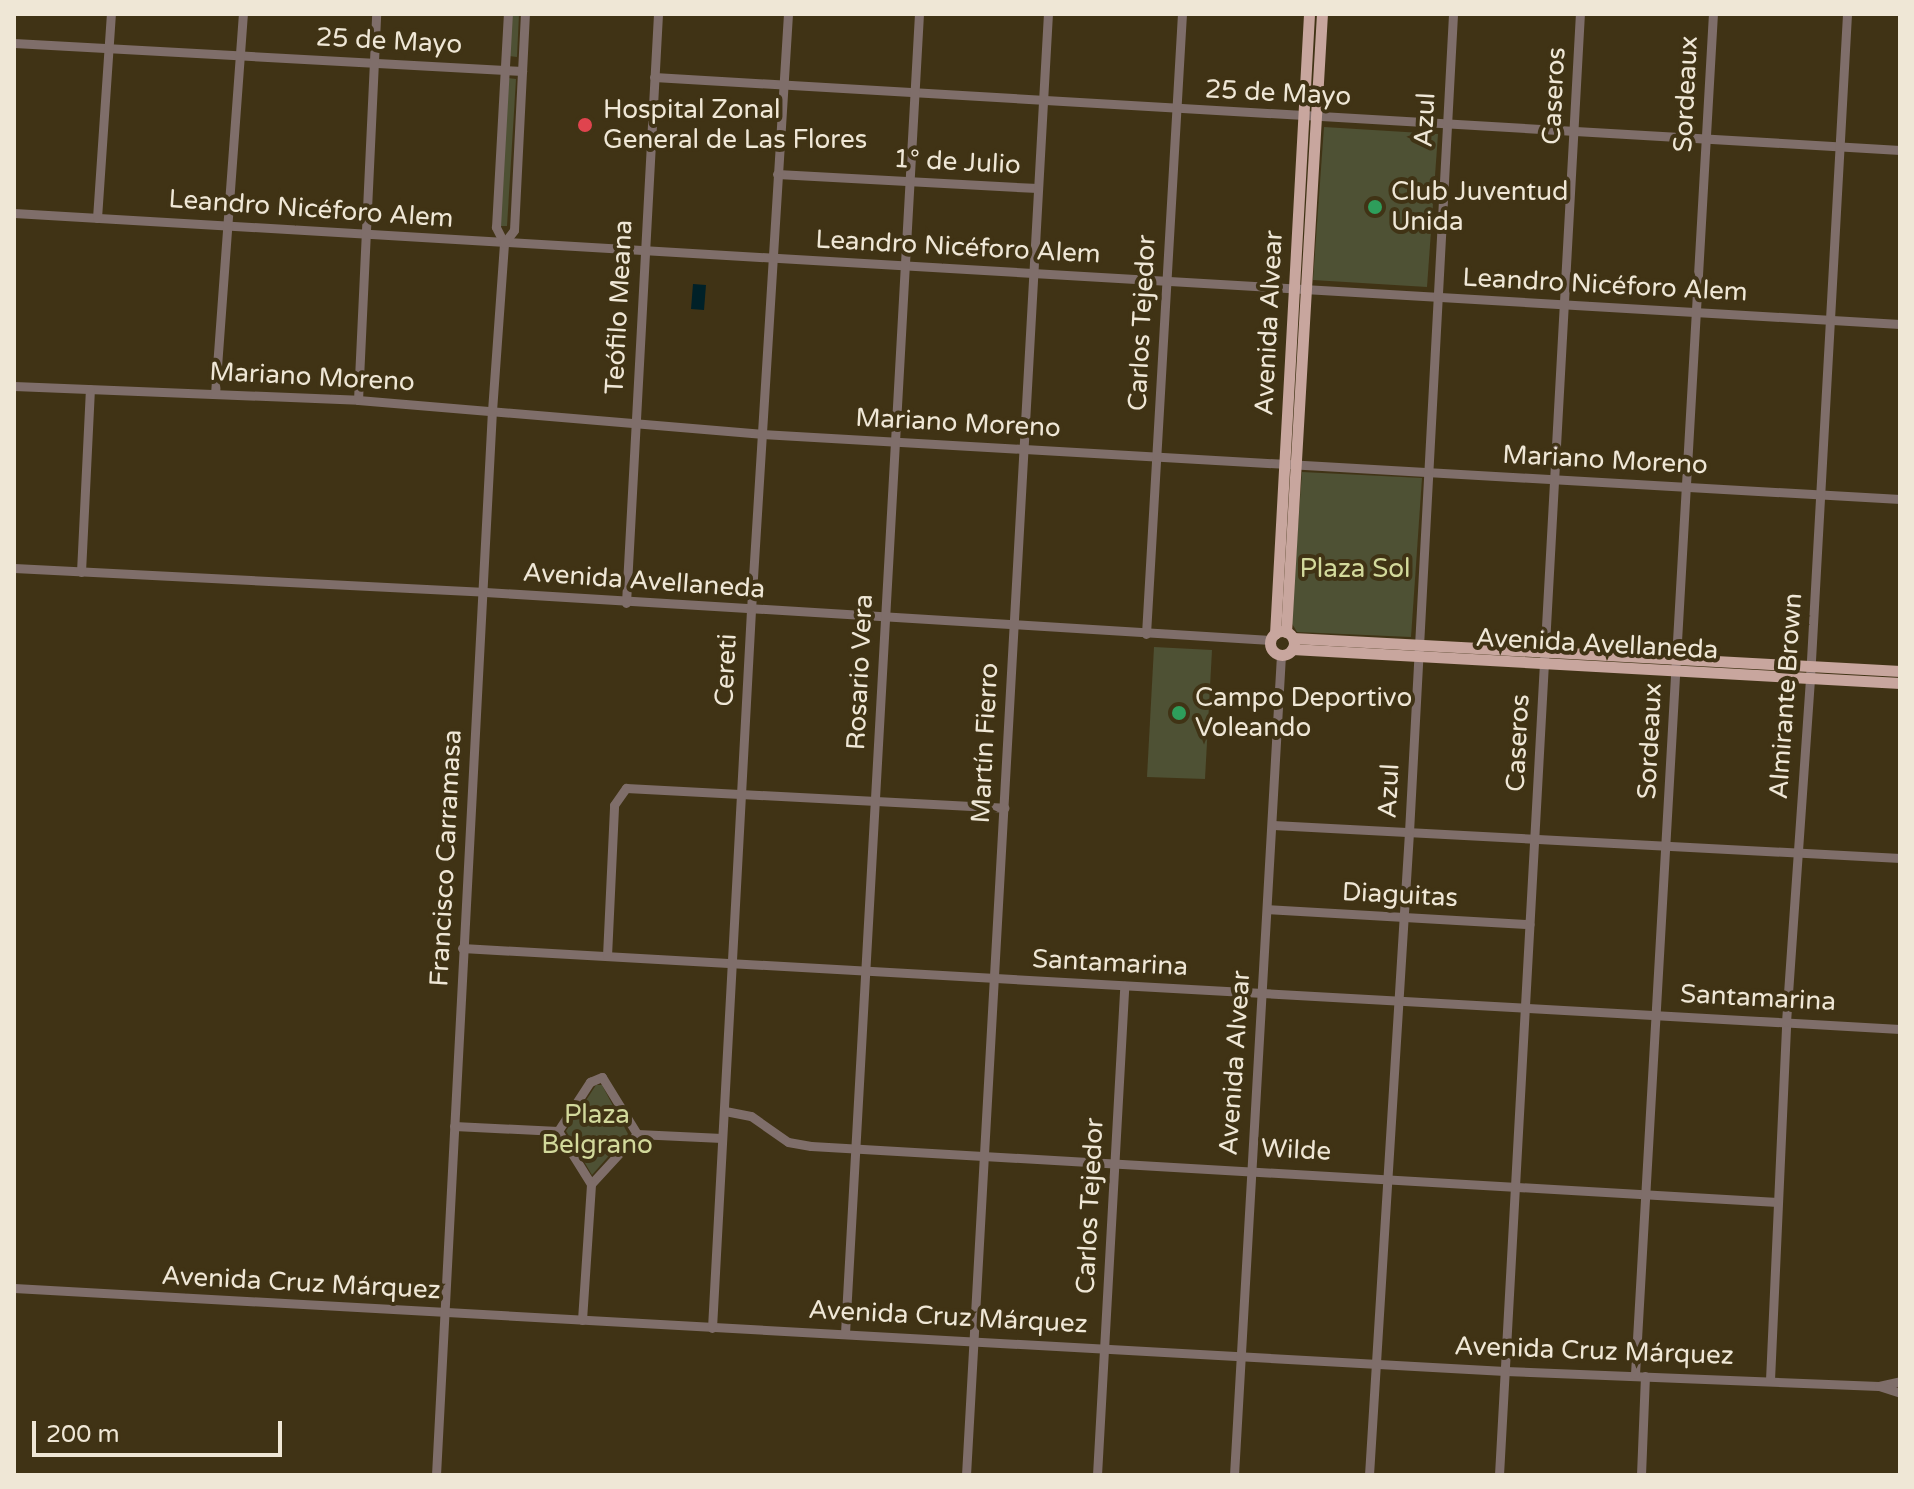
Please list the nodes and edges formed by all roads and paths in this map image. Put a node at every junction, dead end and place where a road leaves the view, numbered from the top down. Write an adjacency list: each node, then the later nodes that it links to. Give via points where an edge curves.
1 (111, 14): 18 (street)
2 (243, 14): 19 (street)
3 (376, 14): 20 (street)
4 (508, 14): 21 (street, Francisco Carramasa)
5 (525, 14): 22 (street, Francisco Carramasa)
6 (658, 14): 23 (street, Teófilo Meana)
7 (788, 14): 24 (street, Cereti)
8 (919, 14): 25 (street, Rosario Vera)
9 (1048, 14): 26 (street, Martín Fierro)
10 (1182, 14): 27 (street, Carlos Tejedor)
11 (1309, 14): 28 (main road, Avenida Alvear)
12 (1322, 14): 29 (main road, Avenida Alvear)
13 (1453, 14): 30 (street, Azul)
14 (1580, 14): 31 (street, Caseros)
15 (1713, 14): 32 (street, Sordeaux)
16 (1847, 14): 33 (street, Almirante Brown)
17 (14, 43): 18 (street, 25 de Mayo)
18 (109, 48): 19 (street, 25 de Mayo); 39 (street)
19 (240, 55): 20 (street, 25 de Mayo); 40 (street)
20 (374, 62): 21 (street, 25 de Mayo); 41 (street)
21 (506, 70): 22 (street, 25 de Mayo); 42 (street, Francisco Carramasa, via 496,227)
22 (522, 71): 42 (street, Francisco Carramasa, via 514,230)
23 (654, 77): 24 (street, 25 de Mayo); 43 (street, Teófilo Meana)
24 (783, 85): 25 (street, 25 de Mayo); 35 (street, Cereti)
25 (914, 94): 26 (street, 25 de Mayo); 36 (street, Rosario Vera)
26 (1043, 102): 27 (street, 25 de Mayo); 37 (street, Martín Fierro)
27 (1176, 109): 28 (street, 25 de Mayo); 47 (street, Carlos Tejedor)
28 (1303, 116): 29 (street, 25 de Mayo); 48 (main road, Avenida Alvear)
29 (1316, 117): 30 (street, 25 de Mayo); 48 (main road, Avenida Alvear)
30 (1446, 125): 31 (street, 25 de Mayo); 49 (street, Azul)
31 (1574, 131): 32 (street, 25 de Mayo); 50 (street, Caseros)
32 (1706, 139): 33 (street, 25 de Mayo); 51 (street, Sordeaux)
33 (1840, 146): 34 (street, 25 de Mayo); 52 (street, Almirante Brown)
34 (1900, 150)
35 (777, 174): 36 (street, 1° de Julio); 44 (street, Cereti)
36 (909, 181): 37 (street, 1° de Julio); 45 (street, Rosario Vera)
37 (1038, 188): 46 (street, Martín Fierro)
38 (14, 213): 39 (street, Leandro Nicéforo Alem)
39 (97, 218): 40 (street, Leandro Nicéforo Alem)
40 (229, 226): 41 (street, Leandro Nicéforo Alem); 56 (street)
41 (366, 234): 42 (street, Leandro Nicéforo Alem); 57 (street)
42 (504, 243): 43 (street, Leandro Nicéforo Alem); 58 (street, Francisco Carramasa)
43 (645, 251): 44 (street, Leandro Nicéforo Alem); 59 (street, Teófilo Meana)
44 (771, 258): 45 (street, Leandro Nicéforo Alem); 60 (street, Cereti)
45 (904, 266): 46 (street, Leandro Nicéforo Alem); 61 (street, Rosario Vera)
46 (1034, 274): 47 (street, Leandro Nicéforo Alem); 62 (street, Martín Fierro)
47 (1166, 281): 48 (street, Leandro Nicéforo Alem); 63 (street, Carlos Tejedor)
48 (1300, 289): 49 (street, Leandro Nicéforo Alem); 64 (main road, Avenida Alvear)
49 (1438, 297): 50 (street, Leandro Nicéforo Alem); 65 (street, Azul)
50 (1565, 305): 51 (street, Leandro Nicéforo Alem); 66 (street, Caseros)
51 (1696, 312): 52 (street, Leandro Nicéforo Alem); 67 (street, Sordeaux)
52 (1830, 320): 53 (street, Leandro Nicéforo Alem); 68 (street, Almirante Brown)
53 (1900, 324)
54 (14, 386): 55 (street, Mariano Moreno)
55 (90, 389): 56 (street, Mariano Moreno); 71 (street)
56 (215, 394): 57 (street, Mariano Moreno)
57 (358, 400): 58 (street, Mariano Moreno)
58 (492, 411): 59 (street, Mariano Moreno); 72 (street, Francisco Carramasa)
59 (635, 423): 60 (street, Mariano Moreno); 73 (street, Teófilo Meana)
60 (761, 434): 61 (street, Mariano Moreno); 74 (street, Cereti)
61 (894, 442): 62 (street, Mariano Moreno); 75 (street, Rosario Vera)
62 (1024, 449): 63 (street, Mariano Moreno); 76 (street, Martín Fierro)
63 (1157, 457): 64 (street, Mariano Moreno); 77 (street, Carlos Tejedor)
64 (1289, 464): 65 (street, Mariano Moreno); 78 (main road, Avenida Alvear)
65 (1429, 472): 66 (street, Mariano Moreno); 79 (street, Azul)
66 (1555, 479): 67 (street, Mariano Moreno); 80 (street, Caseros)
67 (1686, 487): 68 (street, Mariano Moreno); 81 (street, Sordeaux)
68 (1820, 494): 69 (street, Mariano Moreno); 83 (street, Almirante Brown)
69 (1900, 499)
70 (14, 568): 71 (street, Avenida Avellaneda)
71 (81, 572): 72 (street, Avenida Avellaneda)
72 (485, 592): 73 (street, Avenida Avellaneda); 97 (street, Francisco Carramasa)
73 (626, 603): 74 (street, Avenida Avellaneda)
74 (751, 610): 75 (street, Avenida Avellaneda); 85 (street, Cereti)
75 (885, 618): 76 (street, Avenida Avellaneda); 86 (street, Rosario Vera)
76 (1014, 625): 77 (street, Avenida Avellaneda); 87 (street, Martín Fierro)
77 (1146, 634): 78 (street, Avenida Avellaneda)
78 (1283, 641): 79 (main road, Avenida Avellaneda); 88 (street, Avenida Alvear)
79 (1419, 650): 80 (main road, Avenida Avellaneda); 89 (street, Azul)
80 (1545, 657): 81 (main road, Avenida Avellaneda); 90 (street, Caseros)
81 (1676, 665): 83 (main road, Avenida Avellaneda); 91 (street, Sordeaux)
82 (1900, 671): 83 (main road, Avenida Avellaneda)
83 (1810, 672): 84 (main road, Avenida Avellaneda); 92 (street, Almirante Brown)
84 (1900, 683)
85 (742, 793): 86 (street); 98 (street, via 632,787 620,792 614,805); 99 (street, Cereti)
86 (874, 801): 87 (street); 100 (street, Rosario Vera)
87 (1004, 808): 101 (street, Martín Fierro)
88 (1273, 825): 89 (street); 94 (street, Avenida Alvear)
89 (1409, 832): 90 (street); 95 (street, Azul)
90 (1535, 839): 91 (street); 96 (street, Caseros)
91 (1666, 846): 92 (street); 106 (street, Sordeaux)
92 (1798, 851): 93 (street); 107 (street, Almirante Brown)
93 (1900, 858)
94 (1267, 909): 95 (street, Diaguitas); 103 (street, Avenida Alvear)
95 (1403, 917): 96 (street, Diaguitas); 104 (street, Azul)
96 (1530, 924): 105 (street, Caseros)
97 (462, 948): 98 (street, Santamarina); 110 (street, Francisco Carramasa)
98 (607, 956): 99 (street, Santamarina)
99 (733, 965): 100 (street, Santamarina); 109 (street, Cereti)
100 (864, 972): 101 (street, Santamarina); 114 (street, Rosario Vera)
101 (994, 979): 102 (street, Santamarina); 115 (street, Martín Fierro)
102 (1124, 986): 103 (street, Santamarina); 116 (street, Carlos Tejedor)
103 (1262, 994): 104 (street, Santamarina); 117 (street, Avenida Alvear)
104 (1398, 1001): 105 (street, Santamarina); 118 (street, Azul)
105 (1525, 1008): 106 (street, Santamarina); 120 (street, Caseros)
106 (1657, 1015): 107 (street, Santamarina); 121 (street, Sordeaux)
107 (1786, 1022): 108 (street, Santamarina); 122 (street, Almirante Brown)
108 (1900, 1029)
109 (725, 1111): 113 (street, Cereti); 114 (street, Wilde, via 758,1119 797,1144)
110 (454, 1126): 111 (street); 124 (street, Francisco Carramasa)
111 (558, 1131): 112 (street, via 590,1082 602,1077); 119 (street)
112 (637, 1134): 113 (street); 119 (street)
113 (722, 1138): 126 (street, Cereti)
114 (855, 1148): 115 (street, Wilde); 127 (street, Rosario Vera)
115 (985, 1154): 116 (street, Wilde); 128 (street, Martín Fierro)
116 (1115, 1162): 117 (street, Wilde); 129 (street, Carlos Tejedor)
117 (1250, 1169): 118 (street, Wilde); 130 (street, Avenida Alvear)
118 (1387, 1177): 120 (street, Wilde); 131 (street, Azul)
119 (591, 1184): 125 (street)
120 (1514, 1187): 121 (street, Wilde); 132 (street, Caseros)
121 (1645, 1197): 122 (street, Wilde); 133 (street, Sordeaux)
122 (1777, 1202): 134 (street, Almirante Brown)
123 (14, 1288): 124 (street, Avenida Cruz Márquez)
124 (445, 1314): 125 (street, Avenida Cruz Márquez); 138 (street, Francisco Carramasa)
125 (582, 1320): 126 (street, Avenida Cruz Márquez)
126 (712, 1328): 127 (street, Avenida Cruz Márquez)
127 (845, 1333): 128 (street, Avenida Cruz Márquez)
128 (974, 1339): 129 (street, Avenida Cruz Márquez); 139 (street, Martín Fierro)
129 (1105, 1348): 130 (street, Avenida Cruz Márquez); 140 (street, Carlos Tejedor)
130 (1240, 1354): 131 (street, Avenida Cruz Márquez); 141 (street, Avenida Alvear)
131 (1375, 1362): 132 (street, Avenida Cruz Márquez); 142 (street, Azul)
132 (1505, 1371): 133 (street, Avenida Cruz Márquez); 143 (street, Caseros)
133 (1640, 1375): 134 (street, Avenida Cruz Márquez); 144 (street, Sordeaux)
134 (1770, 1380): 136 (street, Avenida Cruz Márquez)
135 (1900, 1381): 136 (street, Avenida Cruz Márquez)
136 (1879, 1386): 137 (street, Avenida Cruz Márquez)
137 (1900, 1393)
138 (436, 1475)
139 (966, 1475)
140 (1097, 1475)
141 (1234, 1475)
142 (1369, 1475)
143 (1499, 1475)
144 (1641, 1475)

